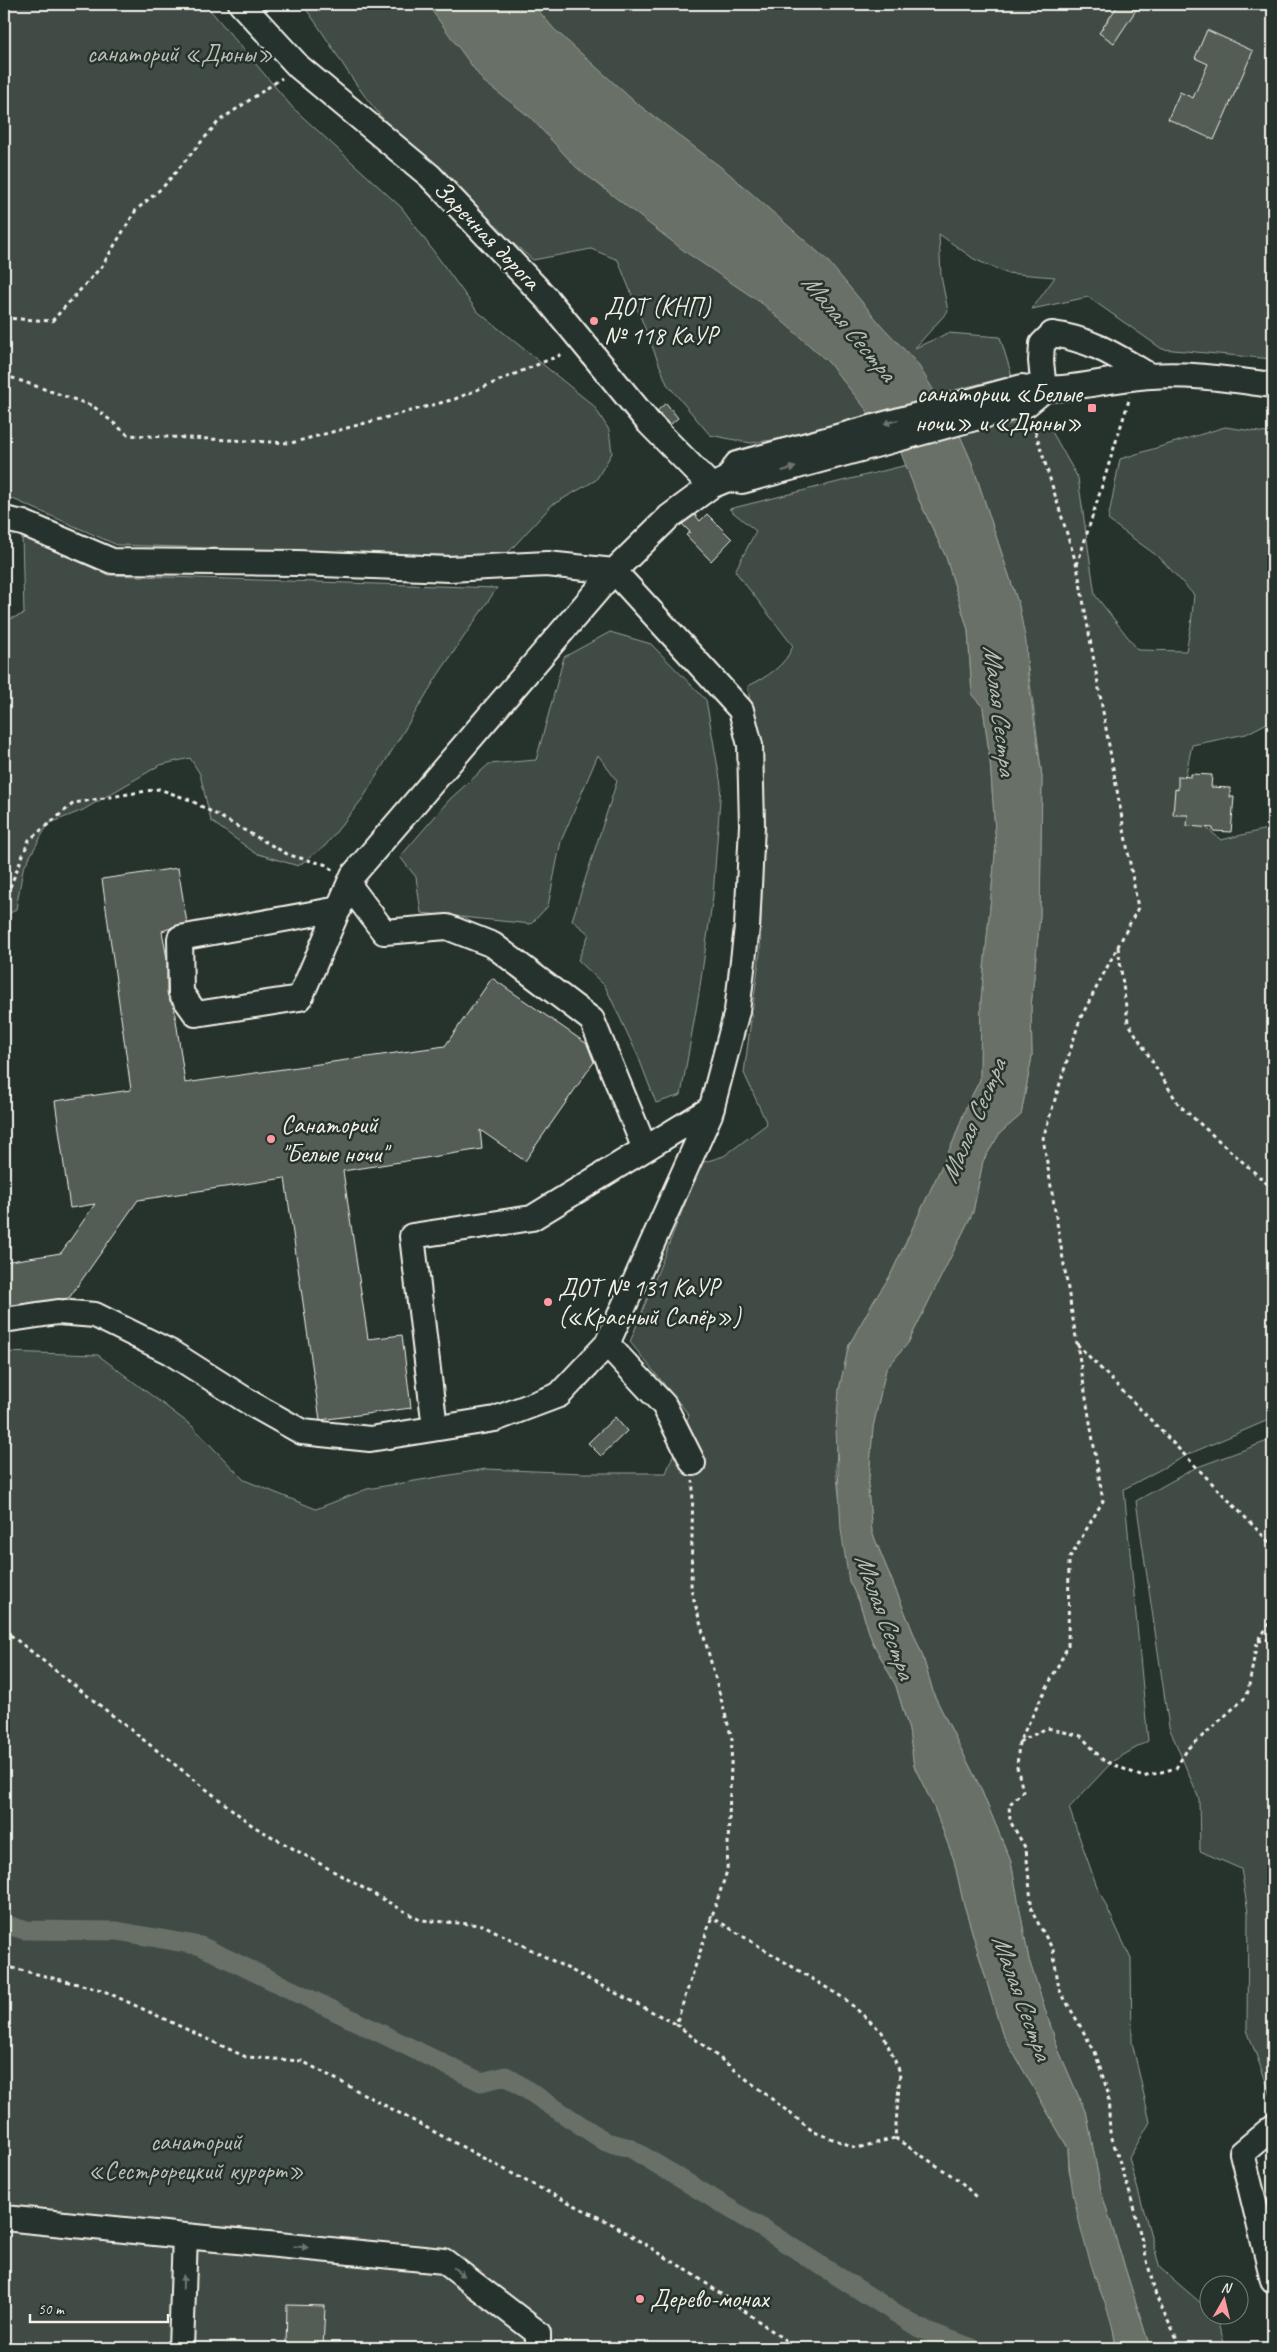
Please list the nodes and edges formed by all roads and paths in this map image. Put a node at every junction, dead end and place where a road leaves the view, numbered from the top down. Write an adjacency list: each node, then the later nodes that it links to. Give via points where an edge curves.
1 (241, 4): 2 (street, Заречная дорога)
2 (299, 67): 3 (path, via 219,121 163,187 136,210 102,266 52,321); 4 (street, Заречная дорога, via 430,176 548,300)
3 (4, 318)
4 (585, 345): 5 (path, via 455,399 291,443 128,435 93,406); 9 (street, Заречная дорога, via 649,423)
5 (4, 375)
6 (1143, 377): 7 (street, via 1195,375); 8 (street); 8 (street, via 1110,351 1076,337 1052,334 1042,344); 11 (path)
7 (1273, 385)
8 (1031, 394): 9 (street); 11 (path)
9 (729, 478): 12 (street, via 669,517)
10 (4, 519): 12 (street, via 23,523 112,561 449,569 547,564)
11 (1077, 566): 16 (path, via 1138,908)
12 (614, 571): 13 (street, via 354,875); 17 (street, via 740,710 750,746 752,825 747,927 737,1011)
13 (349, 885): 14 (path, via 327,865 288,855 190,800 159,789 74,803 29,840); 15 (street); 18 (street, via 384,932 447,927 493,945 592,1020)
14 (4, 902)
15 (338, 909): 15 (street, via 180,938 181,992 196,1014 300,998)
16 (1118, 947): 19 (path, via 1128,1022 1179,1105); 22 (path, via 1080,1019 1043,1138)
17 (712, 1108): 18 (street); 21 (street)
18 (645, 1149): 23 (street, via 532,1218 412,1236)
19 (1273, 1189)
20 (4, 1320): 23 (street, via 58,1312 95,1316 170,1352 302,1432 370,1439)
21 (607, 1344): 23 (street, via 558,1395 494,1419); 24 (street, via 664,1405)
22 (1077, 1344): 25 (path); 30 (path, via 1103,1501 1069,1558 1068,1646)
23 (435, 1428)
24 (693, 1463): 31 (path, via 691,1589 732,1739 727,1870)
25 (1273, 1546)
26 (1273, 1619): 29 (path)
27 (4, 1630): 33 (path, via 253,1826 420,1920 483,1925)
28 (1273, 1639): 29 (path)
29 (1257, 1642): 30 (path, via 1247,1696 1187,1750 1176,1768 1143,1777 1102,1760 1081,1736 1047,1728)
30 (1019, 1742): 43 (path, via 1017,1767 1023,1791 1009,1805 1010,1821 1026,1849 1032,1912 1053,1950 1059,1989 1095,2052 1108,2093 1110,2132 1130,2194 1156,2296)
31 (710, 1916): 33 (path); 35 (path, via 845,1998 882,2032 900,2072)
32 (4, 1966): 42 (path, via 102,1990 246,2057 302,2062 612,2224 693,2274)
33 (676, 2024): 35 (path, via 814,2132 858,2148)
34 (1273, 2127): 39 (street, via 1242,2153)
35 (895, 2138): 36 (path, via 960,2182)
36 (978, 2199)
37 (4, 2218): 38 (street)
38 (185, 2236): 40 (street, one-way to 38); 41 (street, one-way to 41, via 444,2261 538,2333)
39 (1273, 2280)
40 (181, 2348)
41 (538, 2348)
42 (796, 2348)
43 (1181, 2348)

